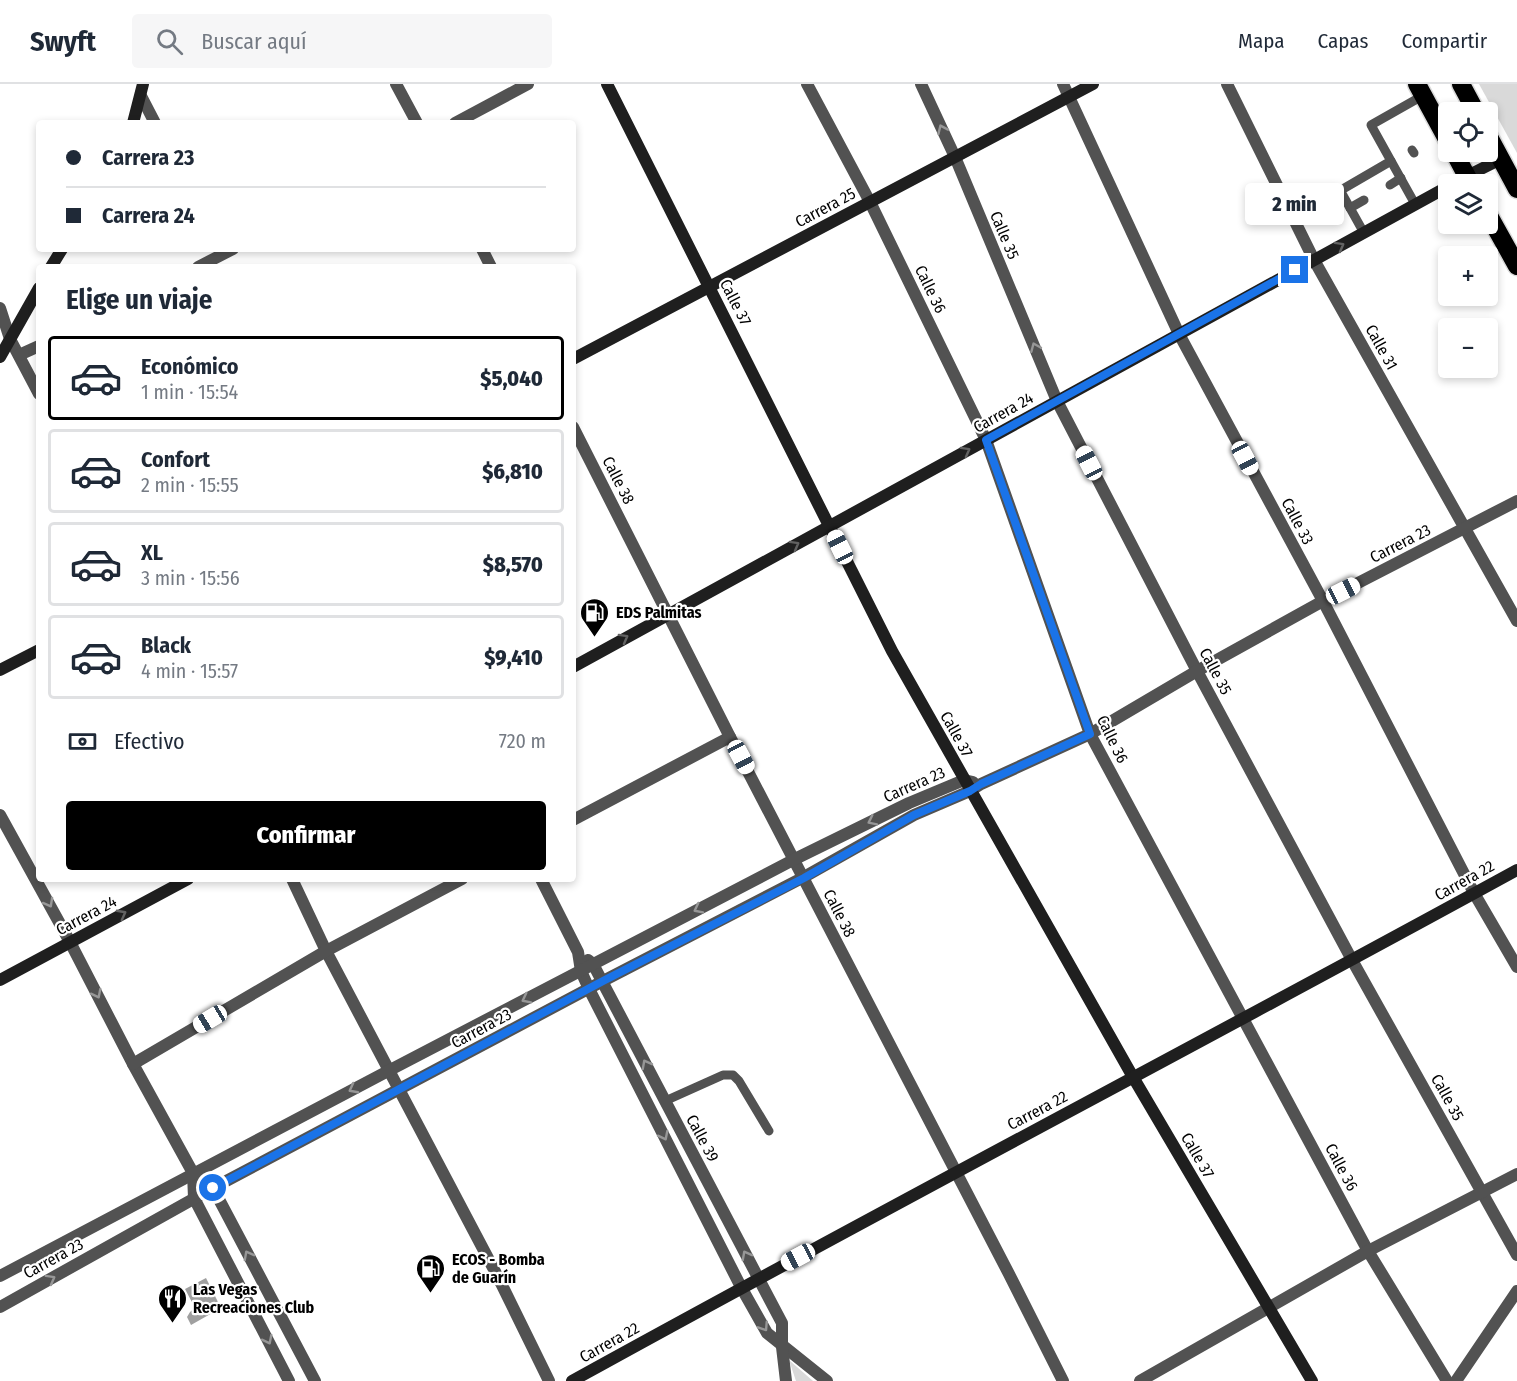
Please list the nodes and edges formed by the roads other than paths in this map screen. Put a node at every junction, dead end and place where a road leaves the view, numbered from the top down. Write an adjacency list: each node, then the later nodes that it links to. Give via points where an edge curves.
1 (396, 84): 16 (street)
2 (528, 84): 17 (street)
3 (607, 84): 41 (street, Calle 37)
4 (807, 84): 31 (street, Calle 36)
5 (921, 84): 20 (street, Calle 35, one-way to 5)
6 (1063, 84): 12 (street, Calle 33)
7 (1093, 84): 12 (street, Carrera 25)
8 (1227, 84): 34 (street, Calle 31)
9 (1461, 84): 13 (highway)
10 (1420, 89): 18 (highway); 22 (lane, via 1393,115 1371,125)
11 (142, 90): 14 (street); 15 (street)
12 (1069, 97): 20 (street, Carrera 25); 44 (street, Calle 33)
13 (1471, 102)
14 (134, 120)
15 (154, 120)
16 (415, 120)
17 (461, 120)
18 (1438, 123)
19 (1498, 153): 21 (highway)
20 (955, 158): 31 (street, Carrera 25); 51 (street, Calle 35, one-way to 20)
21 (1501, 159): 24 (street, Carrera 24); 27 (highway)
22 (1391, 161): 25 (lane); 28 (lane)
23 (1408, 168): 25 (lane)
24 (1475, 174)
25 (1399, 176): 26 (lane); 32 (lane)
26 (1390, 185)
27 (1517, 189)
28 (1340, 190): 33 (lane); 34 (lane)
29 (1438, 193): 32 (street, Carrera 24)
30 (1364, 200): 33 (lane)
31 (870, 202): 41 (street, Carrera 25); 53 (street, Calle 36)
32 (1415, 204): 35 (street, Carrera 24)
33 (1350, 208): 35 (lane)
34 (1293, 218): 38 (street, Calle 31)
35 (1364, 232): 38 (street, Carrera 24, one-way to 35)
36 (1498, 232): 40 (highway)
37 (224, 252): 39 (street)
38 (1314, 260): 44 (street, Carrera 24); 56 (street, Calle 31)
39 (203, 264)
40 (1517, 266)
41 (710, 287): 49 (street, Carrera 25); 55 (street, Calle 37)
42 (36, 293): 45 (street)
43 (0, 308): 45 (street)
44 (1179, 334): 51 (street, Carrera 24); 57 (street, Calle 33)
45 (10, 339): 47 (street); 48 (street)
46 (36, 347): 47 (street)
47 (19, 355): 50 (street)
48 (0, 357)
49 (576, 357)
50 (36, 388)
51 (1057, 401): 53 (street, Carrera 24); 63 (street, Calle 35)
52 (576, 433): 58 (street, Calle 38)
53 (986, 440): 55 (street, Carrera 24, one-way to 53); 64 (street, Calle 36)
54 (1517, 501): 56 (street, Carrera 23)
55 (830, 526): 58 (street, Carrera 24, one-way to 55); 66 (street, Calle 37, via 892,651)
56 (1464, 529): 57 (street, Carrera 23); 59 (street, Calle 31)
57 (1323, 601): 63 (street, Carrera 23); 78 (street, Calle 33)
58 (669, 614): 61 (street, Carrera 24, one-way to 58); 65 (street, Calle 38)
59 (1517, 621)
60 (36, 652): 62 (street)
61 (576, 665)
62 (0, 670)
63 (1197, 671): 64 (street, Carrera 23); 82 (street, Calle 35)
64 (1090, 734): 66 (street, Carrera 23, via 981,784); 89 (street, Calle 36)
65 (730, 737): 68 (street); 69 (street, Calle 38)
66 (967, 786): 69 (street, Carrera 23, one-way to 69, via 909,803); 71 (street, Carrera 23); 92 (street, Calle 37)
67 (0, 815): 72 (street, one-way to 72)
68 (576, 818)
69 (795, 859): 71 (street, Calle 38); 83 (street, Carrera 23, one-way to 83)
70 (1517, 870): 78 (street, Carrera 22)
71 (804, 878): 87 (street, Carrera 23); 96 (street, Calle 38)
72 (36, 880)
73 (37, 882): 79 (street, one-way to 79)
74 (182, 882): 79 (street, Carrera 24, one-way to 74)
75 (293, 882): 80 (street)
76 (456, 882): 80 (street)
77 (543, 882): 81 (street, Calle 39)
78 (1474, 893): 82 (street, Carrera 22); 84 (street, Calle 33)
79 (70, 942): 86 (street, Carrera 24); 90 (street, one-way to 90)
80 (326, 951): 90 (street); 91 (street)
81 (578, 952): 83 (street, Calle 39); 85 (street, Calle 39)
82 (1352, 960): 89 (street, Carrera 22); 100 (street, Calle 35)
83 (593, 964): 85 (street, Carrera 23); 87 (street, Calle 39)
84 (1517, 967)
85 (581, 971): 88 (street, Calle 39); 91 (street, Carrera 23, one-way to 91)
86 (0, 980)
87 (603, 981): 88 (street, Carrera 23); 94 (street, Calle 39, one-way to 87)
88 (589, 989): 93 (street, Carrera 23); 106 (street, Calle 39, one-way to 106)
89 (1244, 1019): 92 (street, Carrera 22); 102 (street, Calle 36)
90 (133, 1064): 97 (street)
91 (390, 1070): 93 (street); 97 (street, Carrera 23, one-way to 97)
92 (1133, 1077): 96 (street, Carrera 22); 109 (street, Calle 37)
93 (400, 1090): 99 (street, Carrera 23); 113 (street)
94 (665, 1101): 95 (lane, via 723,1075 733,1075); 105 (street, Calle 39, one-way to 94)
95 (769, 1131)
96 (956, 1172): 105 (street, Carrera 22); 117 (street, Calle 38)
97 (193, 1173): 99 (street); 101 (street); 104 (street, Carrera 23)
98 (1517, 1174): 100 (street)
99 (213, 1188): 101 (street, Carrera 23); 112 (street, one-way to 99)
100 (1483, 1192): 102 (street); 103 (street, Calle 35)
101 (194, 1198): 108 (street, Carrera 23, one-way to 101); 111 (street, one-way to 111)
102 (1368, 1251): 109 (street); 120 (street, Calle 36)
103 (1517, 1256)
104 (0, 1276)
105 (758, 1278): 106 (street, Carrera 22); 110 (street, Calle 39, via 782,1323)
106 (741, 1287): 110 (street, Calle 39, one-way to 110, via 767,1333); 114 (street, Carrera 22)
107 (1517, 1291): 121 (street)
108 (0, 1307)
109 (1267, 1307): 118 (street); 119 (street, Calle 37)
110 (782, 1347): 115 (street, Calle 39); 116 (street)
111 (289, 1381)
112 (315, 1381)
113 (549, 1381)
114 (572, 1381)
115 (786, 1381)
116 (827, 1381)
117 (1062, 1381)
118 (1140, 1381)
119 (1312, 1381)
120 (1447, 1381)
121 (1456, 1381)

